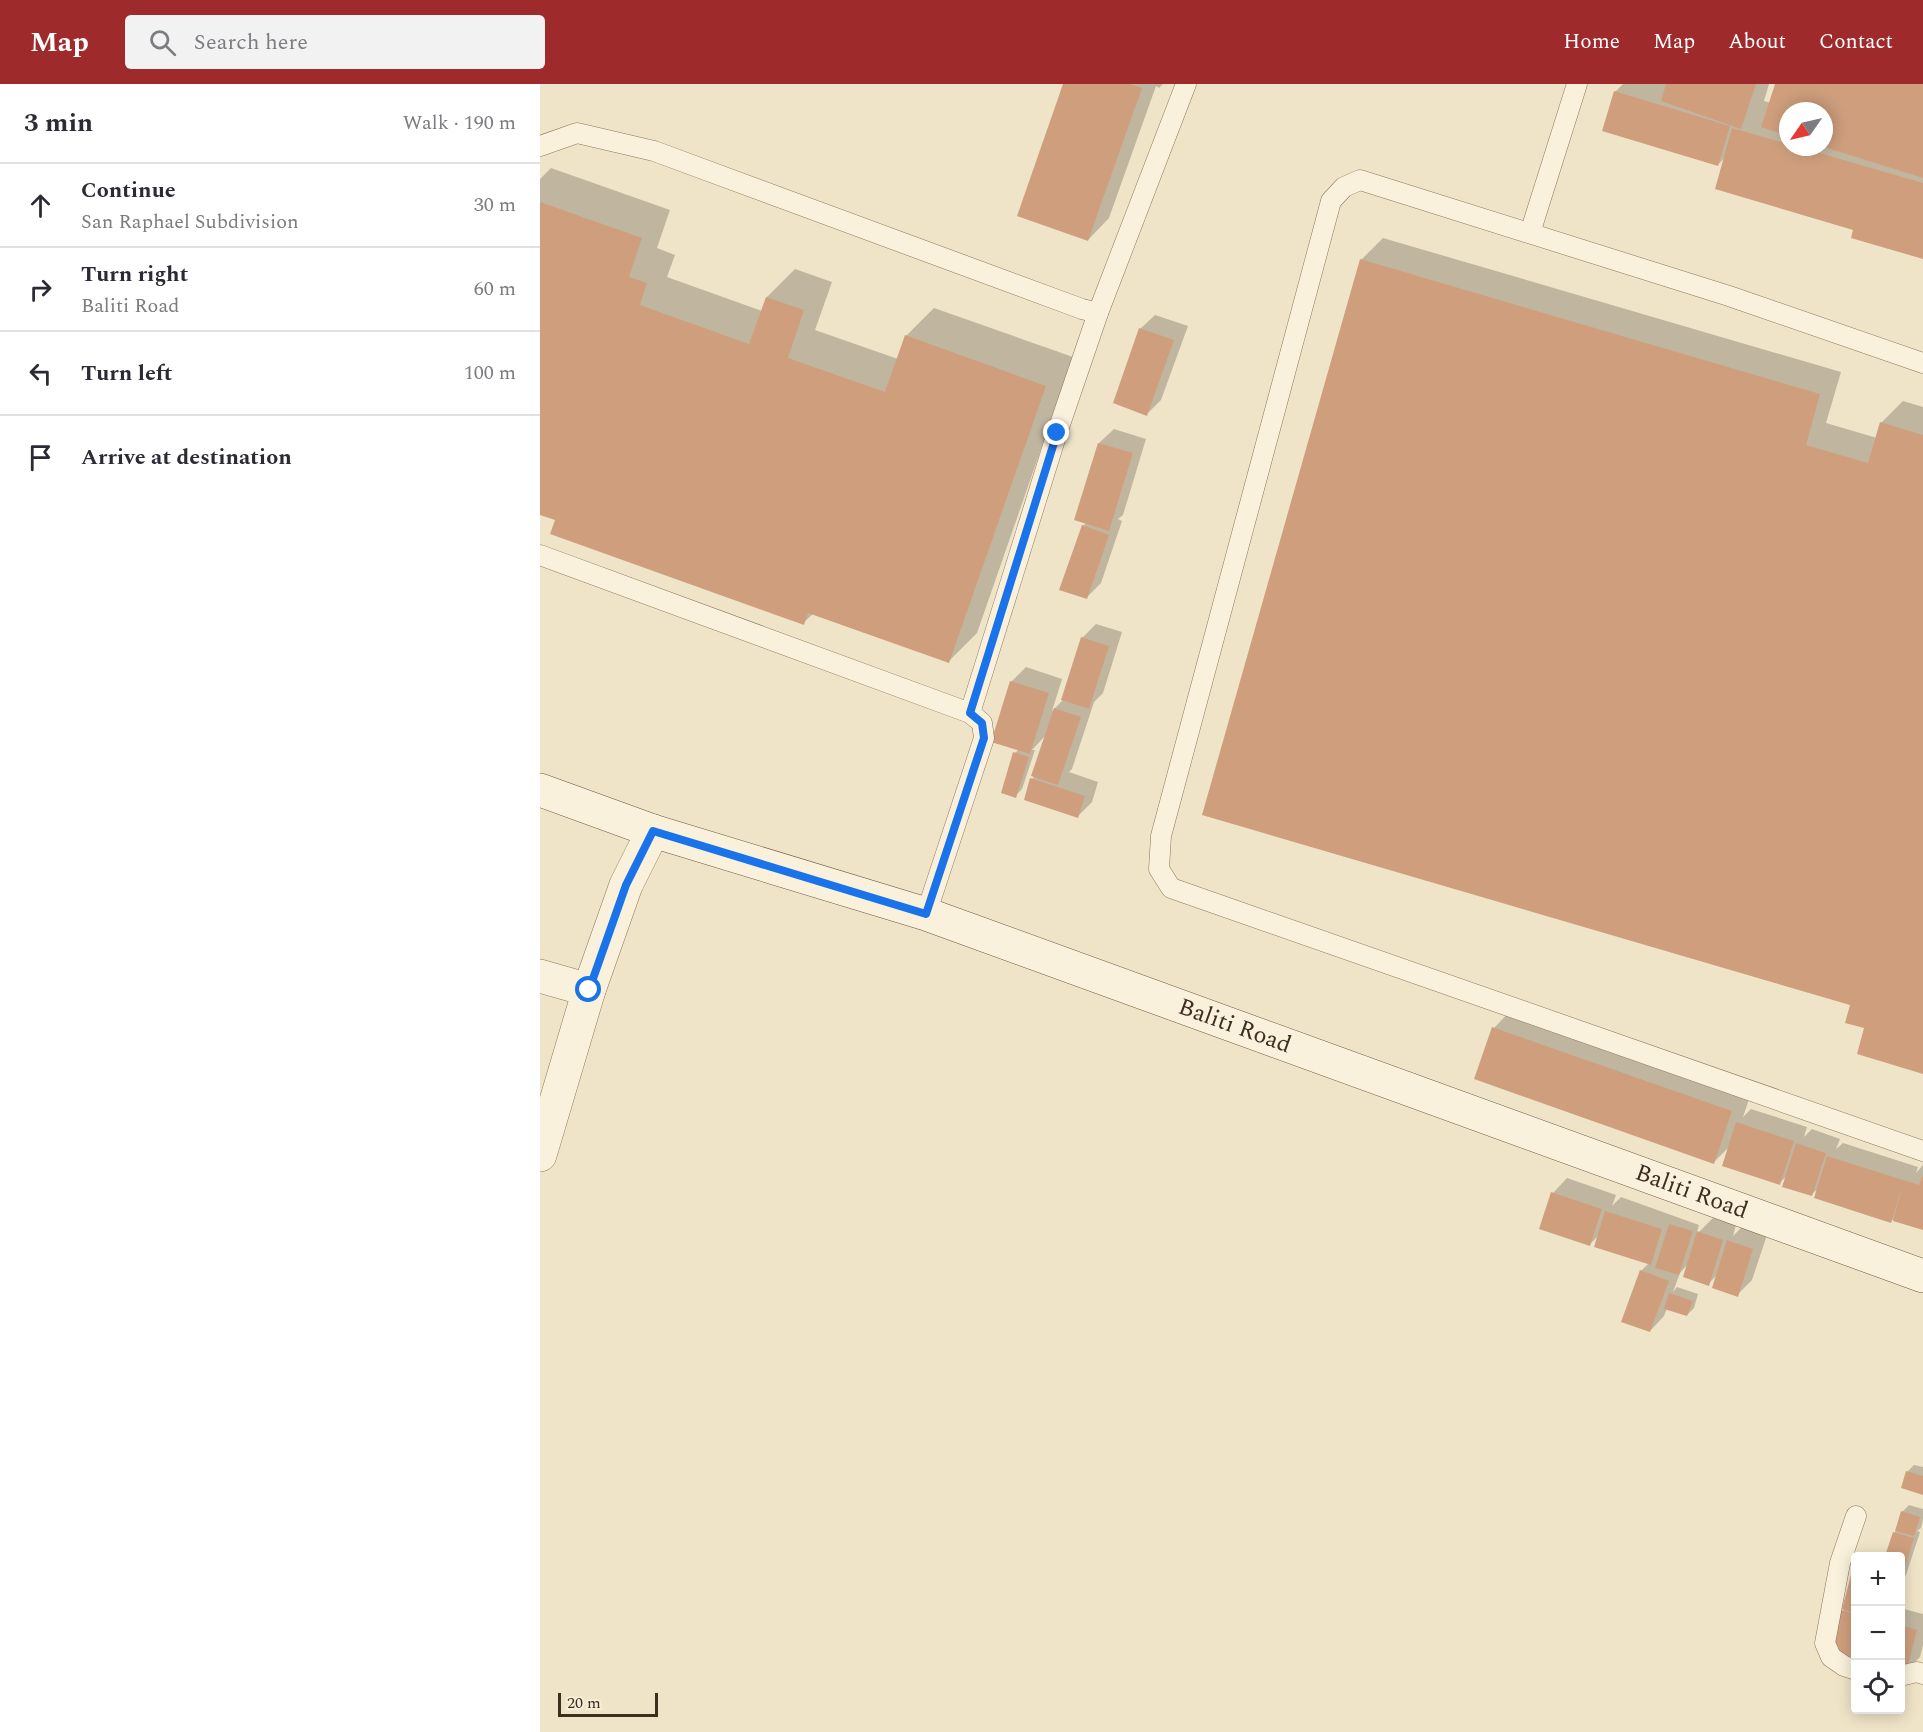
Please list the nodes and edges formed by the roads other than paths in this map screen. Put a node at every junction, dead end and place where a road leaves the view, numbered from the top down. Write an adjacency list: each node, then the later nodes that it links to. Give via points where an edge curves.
1 (1186, 84): 5 (lane)
2 (1577, 84): 4 (lane)
3 (540, 146): 5 (lane, via 578,133 654,151)
4 (1530, 233): 6 (lane); 14 (lane, via 1360,180 1331,201 1161,836 1159,869 1172,888)
5 (1098, 312): 8 (lane)
6 (1923, 363)
7 (540, 555): 8 (lane)
8 (970, 713): 11 (lane, via 982,723 984,738)
9 (540, 790): 10 (main road, Baliti Road)
10 (653, 831): 11 (main road, Baliti Road); 13 (main road, via 626,885)
11 (926, 914): 16 (main road, Baliti Road)
12 (540, 976): 13 (main road)
13 (589, 990): 15 (main road)
14 (1923, 1151)
15 (540, 1155)
16 (1923, 1276)
17 (1856, 1516): 18 (lane, via 1840,1563 1825,1643 1831,1657)
18 (1851, 1668)
19 (1923, 1674): 20 (lane)
20 (1905, 1675)

